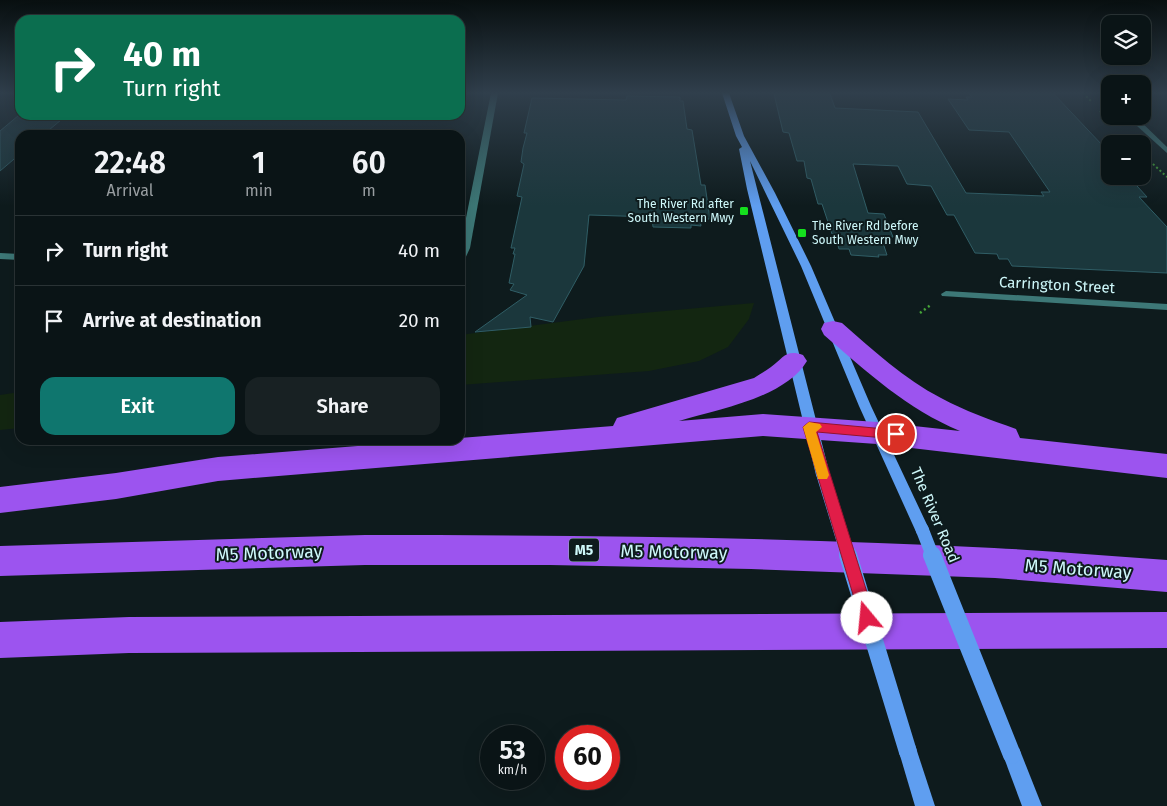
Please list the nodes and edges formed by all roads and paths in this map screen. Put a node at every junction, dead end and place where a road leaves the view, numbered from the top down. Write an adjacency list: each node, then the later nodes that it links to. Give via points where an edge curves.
1 (488, 131): 6 (street)
2 (738, 131): 4 (main road, The River Road)
3 (1145, 131): 5 (street)
4 (740, 136): 11 (main road, The River Road, via 771,193); 12 (main road, The River Road)
5 (1167, 151)
6 (465, 248)
7 (0, 256): 8 (street)
8 (15, 257)
9 (946, 294): 10 (street, Carrington Street)
10 (1167, 307)
11 (833, 329): 14 (main road, The River Road); 16 (highway, via 921,400 950,415)
12 (794, 361): 13 (main road, The River Road); 15 (highway, via 762,385)
13 (809, 427): 14 (highway); 15 (highway, via 763,425); 23 (main road, The River Road, bridge)
14 (877, 433): 16 (highway); 24 (main road, The River Road, bridge, via 898,474)
15 (583, 441): 18 (highway, via 218,468 116,486)
16 (1041, 450): 17 (highway)
17 (1167, 466)
18 (0, 500)
19 (0, 561): 20 (highway, M5 Motorway / M5, via 365,550 550,550 996,563)
20 (1167, 576)
21 (1167, 630): 22 (highway, via 159,635)
22 (0, 640)
23 (925, 806)
24 (1032, 806)

